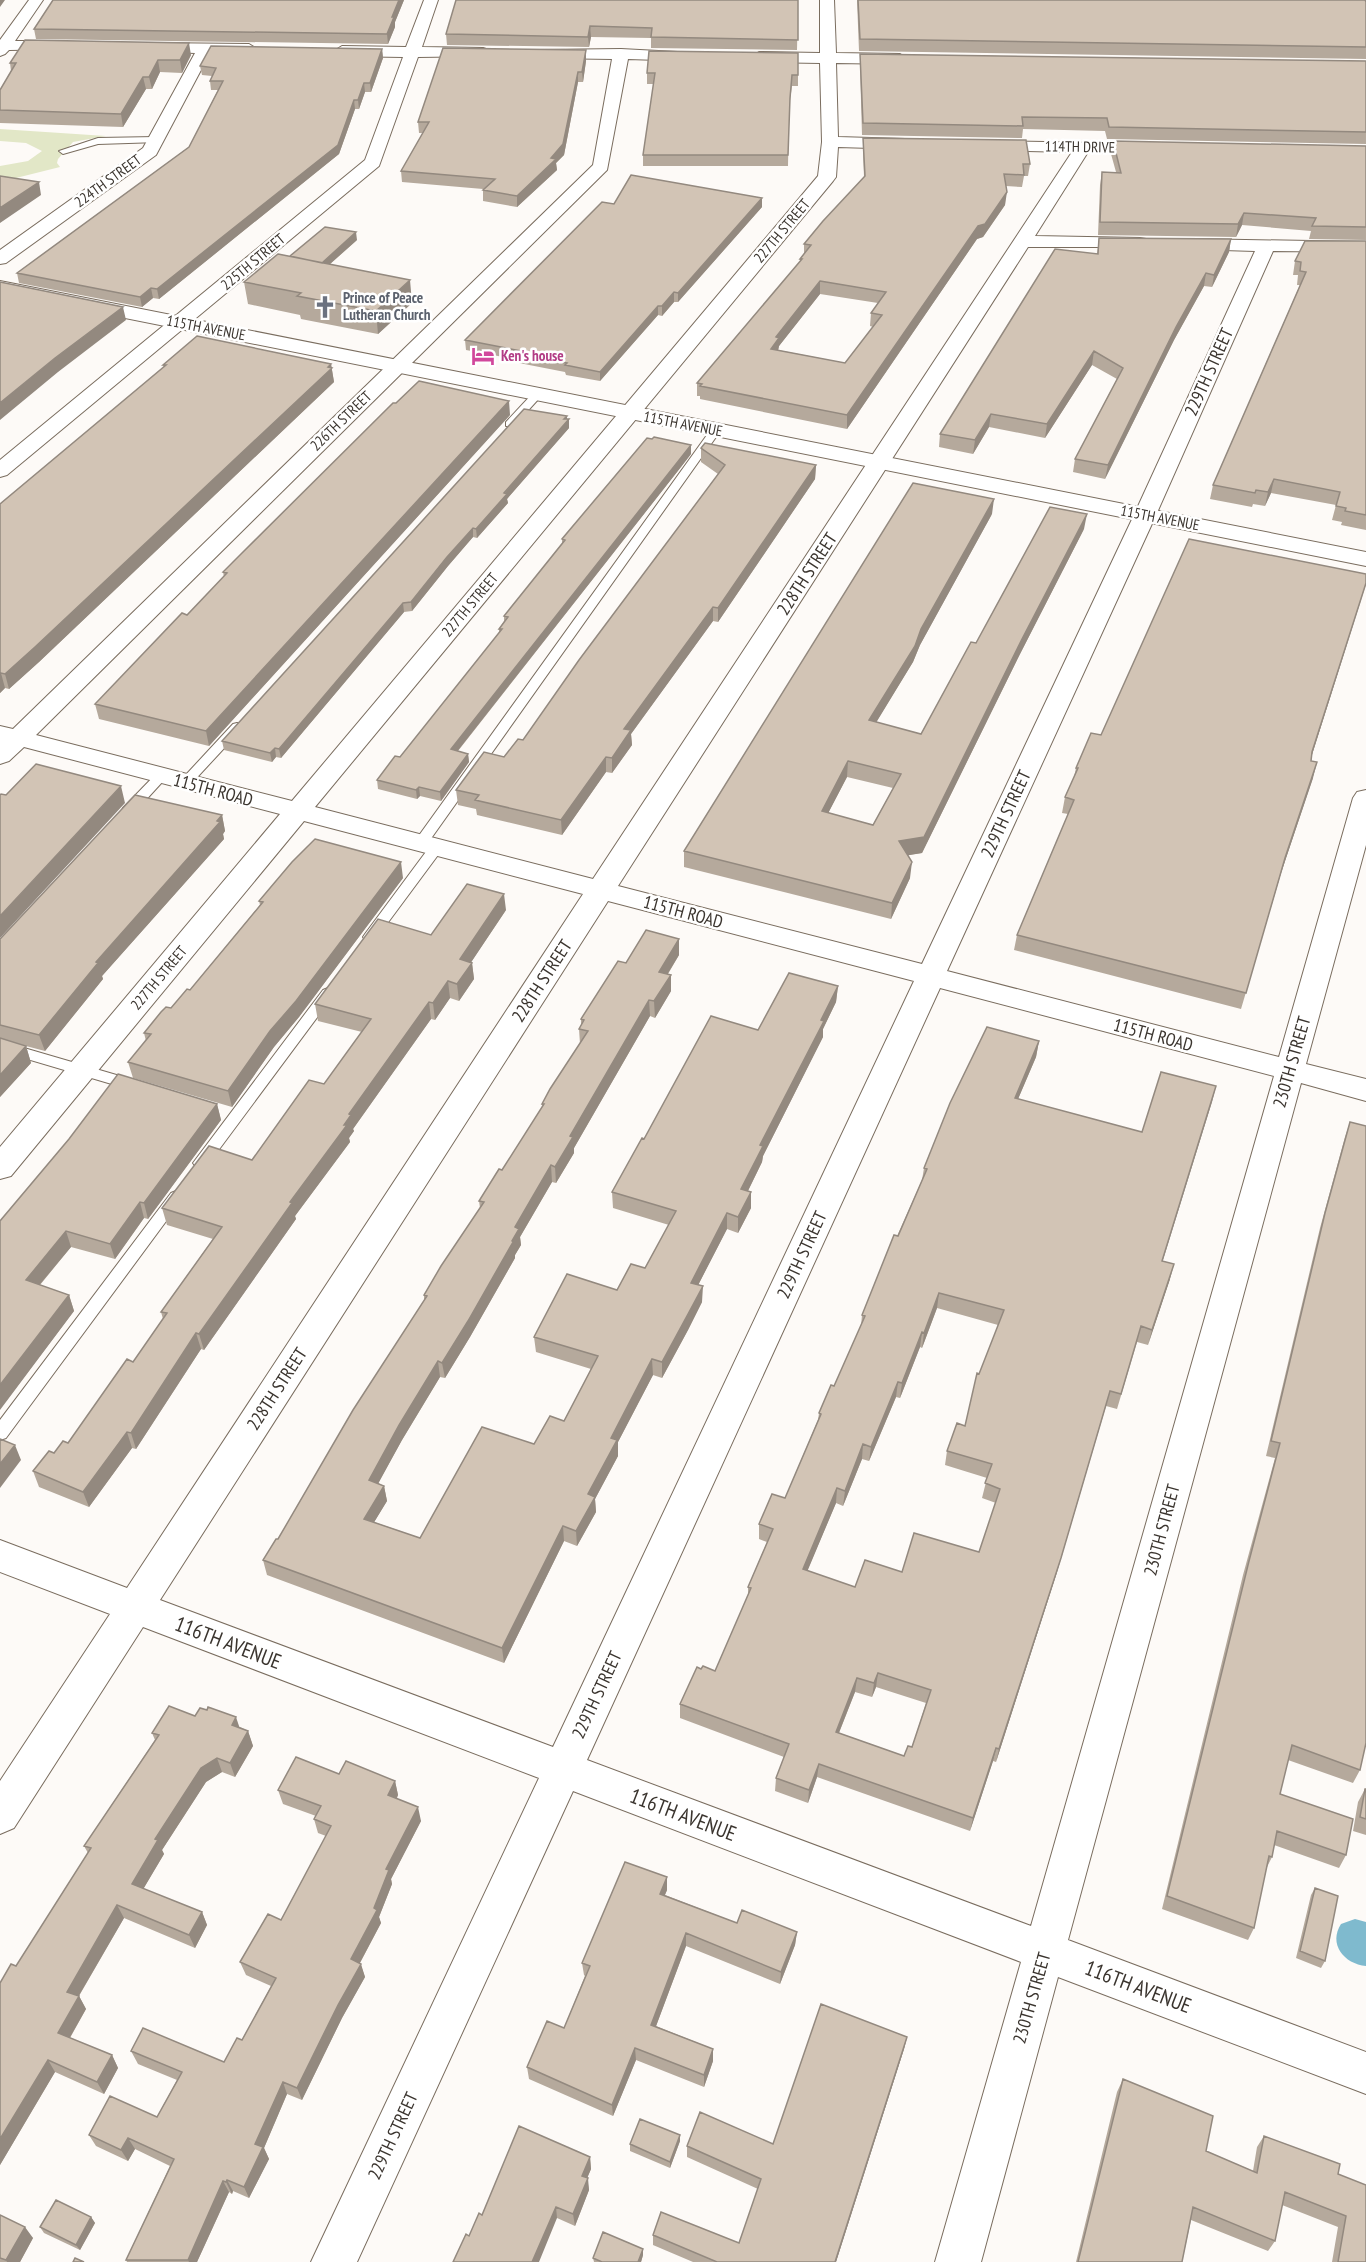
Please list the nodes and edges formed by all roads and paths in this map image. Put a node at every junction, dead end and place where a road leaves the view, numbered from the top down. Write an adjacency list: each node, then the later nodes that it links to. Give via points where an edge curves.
1 (36, 0): 5 (street)
2 (431, 0): 10 (street, 225TH STREET)
3 (827, 0): 16 (street, 227TH STREET)
4 (75, 46): 5 (street)
5 (1, 47)
6 (134, 47): 7 (street)
7 (206, 48): 8 (street); 18 (street, 224TH STREET)
8 (263, 49)
9 (321, 50): 10 (street)
10 (414, 52): 11 (street); 30 (street, 225TH STREET, via 373,162)
11 (494, 53)
12 (529, 53): 13 (street)
13 (621, 54): 14 (street); 31 (street, 226TH STREET, via 602,166)
14 (701, 56)
15 (748, 56): 16 (street)
16 (828, 58): 17 (street); 19 (street, 227TH STREET)
17 (912, 59)
18 (156, 140): 24 (lane, via 109,140); 28 (street, 224TH STREET, via 150,151)
19 (830, 142): 20 (street); 33 (street, 227TH STREET, via 827,177)
20 (917, 144)
21 (964, 145): 22 (street, 114TH DRIVE)
22 (1083, 147): 23 (street, 114TH DRIVE); 25 (street, 228TH STREET)
23 (1166, 148)
24 (63, 151)
25 (1023, 241): 26 (street); 36 (street, 228TH STREET)
26 (1266, 246): 27 (street); 38 (street, 229TH STREET)
27 (1366, 247)
28 (0, 259)
29 (0, 287): 30 (main road, 115TH AVENUE)
30 (179, 323): 31 (main road, 115TH AVENUE); 37 (street, 225TH STREET)
31 (397, 366): 32 (main road, 115TH AVENUE); 41 (street, 226TH STREET)
32 (538, 394): 33 (main road, 115TH AVENUE); 34 (lane)
33 (630, 413): 35 (main road, 115TH AVENUE); 44 (street, 227TH STREET)
34 (506, 430)
35 (717, 430): 36 (main road, 115TH AVENUE); 46 (lane)
36 (879, 462): 38 (main road, 115TH AVENUE); 47 (street, 228TH STREET)
37 (0, 471)
38 (1145, 515): 39 (main road, 115TH AVENUE); 49 (street, 229TH STREET)
39 (1366, 559)
40 (242, 721): 42 (lane)
41 (6, 742): 42 (street, 115TH ROAD)
42 (173, 779): 44 (street, 115TH ROAD); 45 (lane)
43 (1366, 798): 53 (street, 230TH STREET)
44 (297, 812): 46 (street, 115TH ROAD); 52 (street, 227TH STREET)
45 (120, 820)
46 (428, 846): 47 (street, 115TH ROAD); 48 (lane)
47 (601, 891): 49 (street, 115TH ROAD); 59 (street, 228TH STREET)
48 (360, 950)
49 (931, 977): 53 (street, 115TH ROAD); 60 (street, 229TH STREET)
50 (339, 978): 57 (lane, via 230,1115 189,1179)
51 (0, 1046): 52 (lane)
52 (82, 1070): 54 (lane); 56 (street, 227TH STREET)
53 (1290, 1070): 55 (street, 115TH ROAD); 62 (street, 230TH STREET)
54 (145, 1089)
55 (1366, 1090)
56 (0, 1168)
57 (0, 1433)
58 (0, 1556): 59 (street, 116TH AVENUE)
59 (135, 1607): 60 (street, 116TH AVENUE); 61 (street, 228TH STREET)
60 (563, 1769): 62 (street, 116TH AVENUE); 64 (street, 229TH STREET)
61 (0, 1815)
62 (1045, 1952): 63 (street, 116TH AVENUE); 65 (street, 230TH STREET)
63 (1366, 2073)
64 (334, 2262)
65 (958, 2262)

